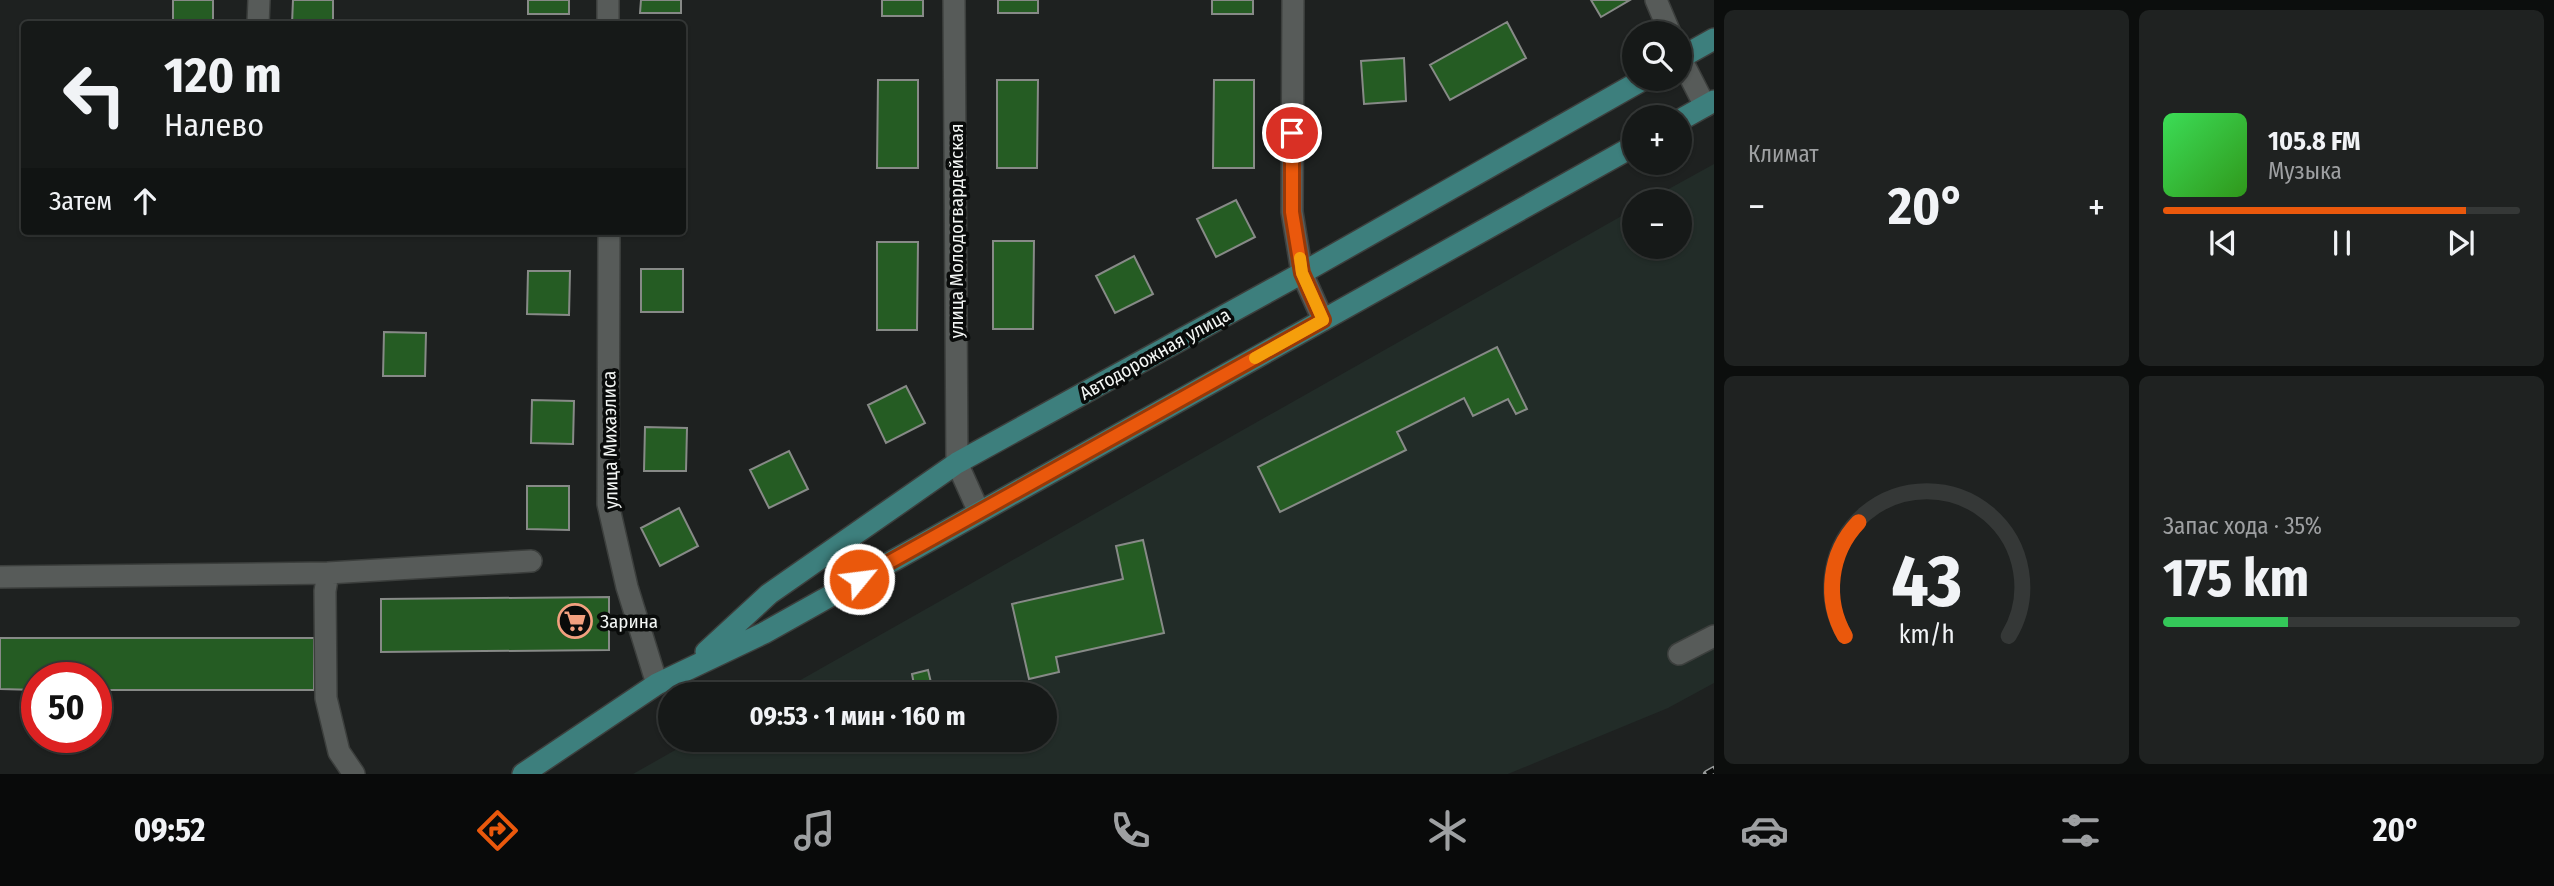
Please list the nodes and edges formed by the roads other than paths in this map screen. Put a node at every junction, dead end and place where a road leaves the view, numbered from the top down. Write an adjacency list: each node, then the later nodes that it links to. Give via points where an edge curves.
1 (259, 0): 6 (street)
2 (608, 0): 7 (street)
3 (954, 0): 19 (street, улица Молодогвардейская)
4 (1293, 0): 17 (street, via 1292,212)
5 (1656, 0): 8 (street)
6 (258, 21)
7 (608, 21)
8 (1665, 21)
9 (1714, 39): 10 (main road)
10 (1692, 51)
11 (1692, 76): 13 (street)
12 (1623, 91): 17 (main road, Автодорожная улица)
13 (1710, 103): 14 (main road)
14 (1692, 113)
15 (1622, 152): 18 (main road, Автодорожная улица)
16 (609, 235): 27 (street, улица Михаэлиса, via 608,503 627,587)
17 (1302, 273): 18 (street); 19 (main road, Автодорожная улица)
18 (1323, 320): 20 (main road, Автодорожная улица)
19 (957, 463): 20 (street); 26 (main road, Автодорожная улица, via 769,594)
20 (979, 512): 26 (main road, Автодорожная улица, via 764,633)
21 (531, 561): 22 (street)
22 (328, 573): 23 (street); 28 (street, via 326,698 339,752)
23 (0, 577)
24 (1714, 636): 25 (street)
25 (1679, 654)
26 (692, 666): 27 (main road, Автодорожная улица)
27 (657, 684): 29 (main road, Автодорожная улица)
28 (354, 774)
29 (523, 774)

